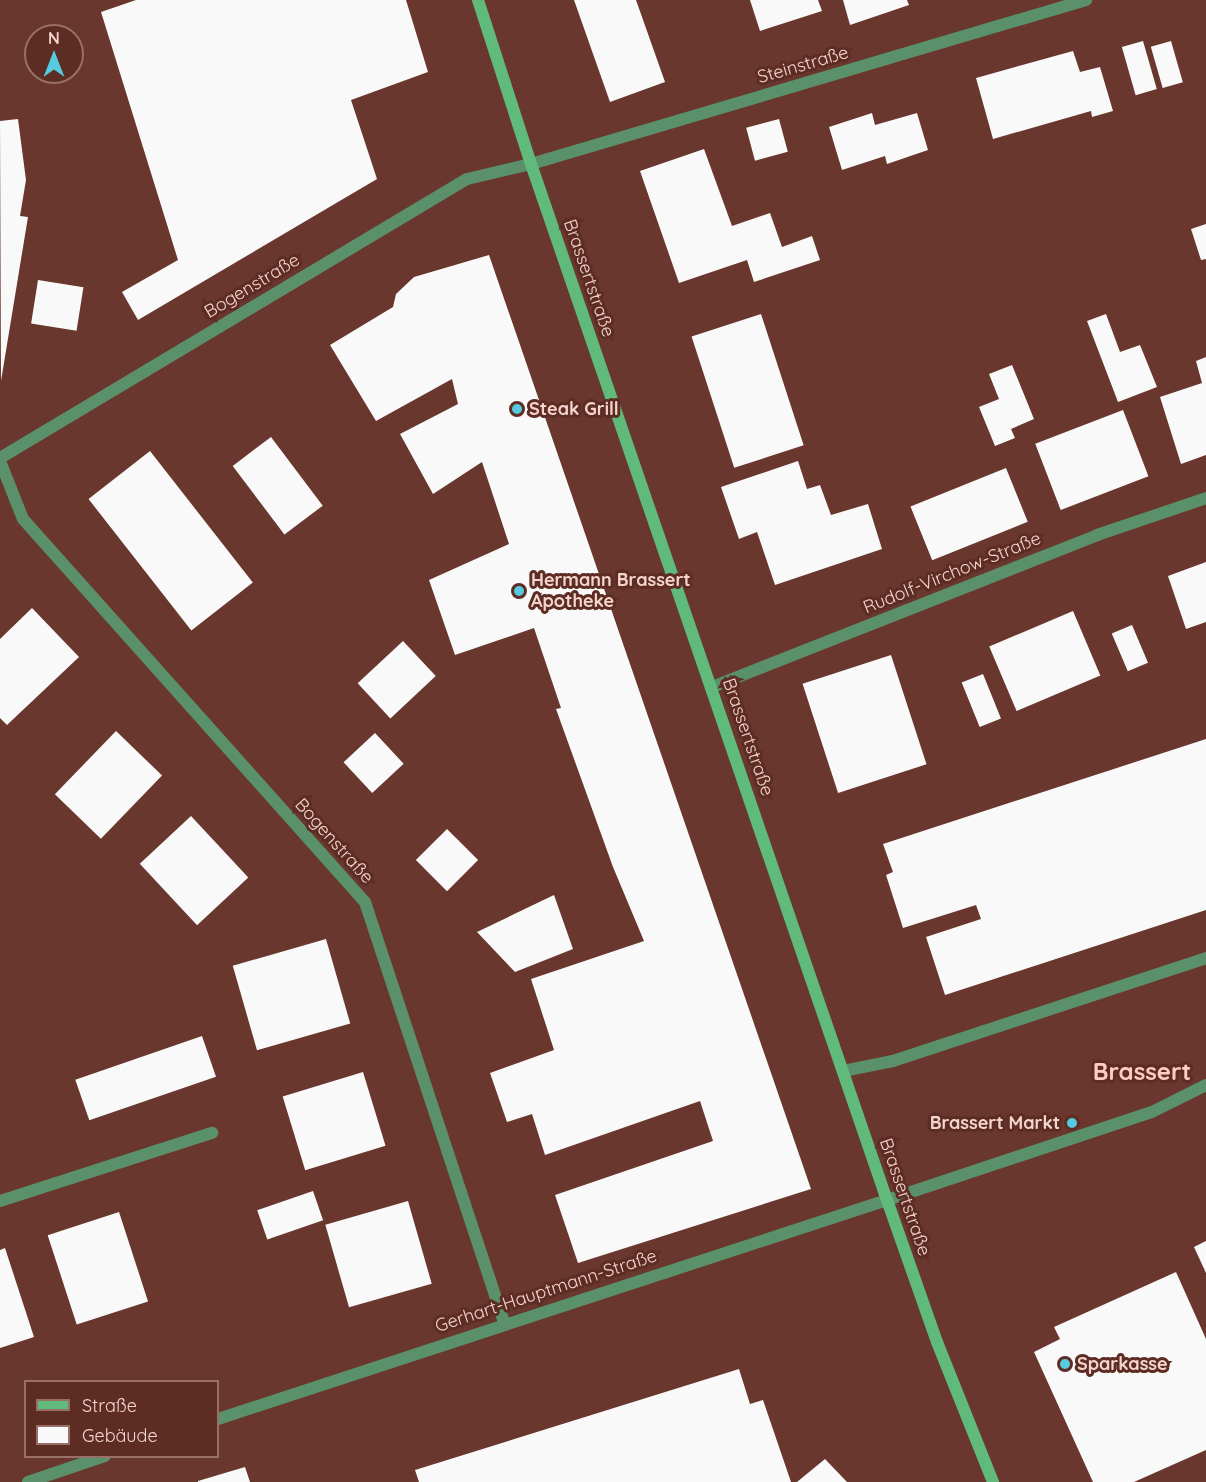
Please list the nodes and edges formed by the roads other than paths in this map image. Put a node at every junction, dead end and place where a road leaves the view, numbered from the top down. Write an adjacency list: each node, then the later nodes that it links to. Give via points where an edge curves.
1 (478, 0): 3 (main road, Brassertstraße)
2 (1086, 0): 3 (street, Steinstraße)
3 (531, 164): 4 (street, Bogenstraße, via 467,178); 6 (main road, Brassertstraße)
4 (0, 460): 13 (street, Bogenstraße, via 23,519 365,902)
5 (1206, 498): 6 (street, Rudolf-Virchow-Straße, via 1097,535)
6 (712, 687): 8 (main road, Brassertstraße)
7 (1206, 958): 8 (street, via 893,1061)
8 (843, 1071): 11 (main road, Brassertstraße)
9 (1206, 1085): 11 (street, Gerhart-Hauptmann-Straße, via 1152,1112)
10 (213, 1133): 12 (street)
11 (887, 1200): 13 (street, Gerhart-Hauptmann-Straße); 17 (main road, Brassertstraße, via 937,1342)
12 (0, 1201)
13 (504, 1323): 14 (street, Gerhart-Hauptmann-Straße)
14 (219, 1419)
15 (99, 1458): 16 (street)
16 (28, 1482)
17 (993, 1482)

